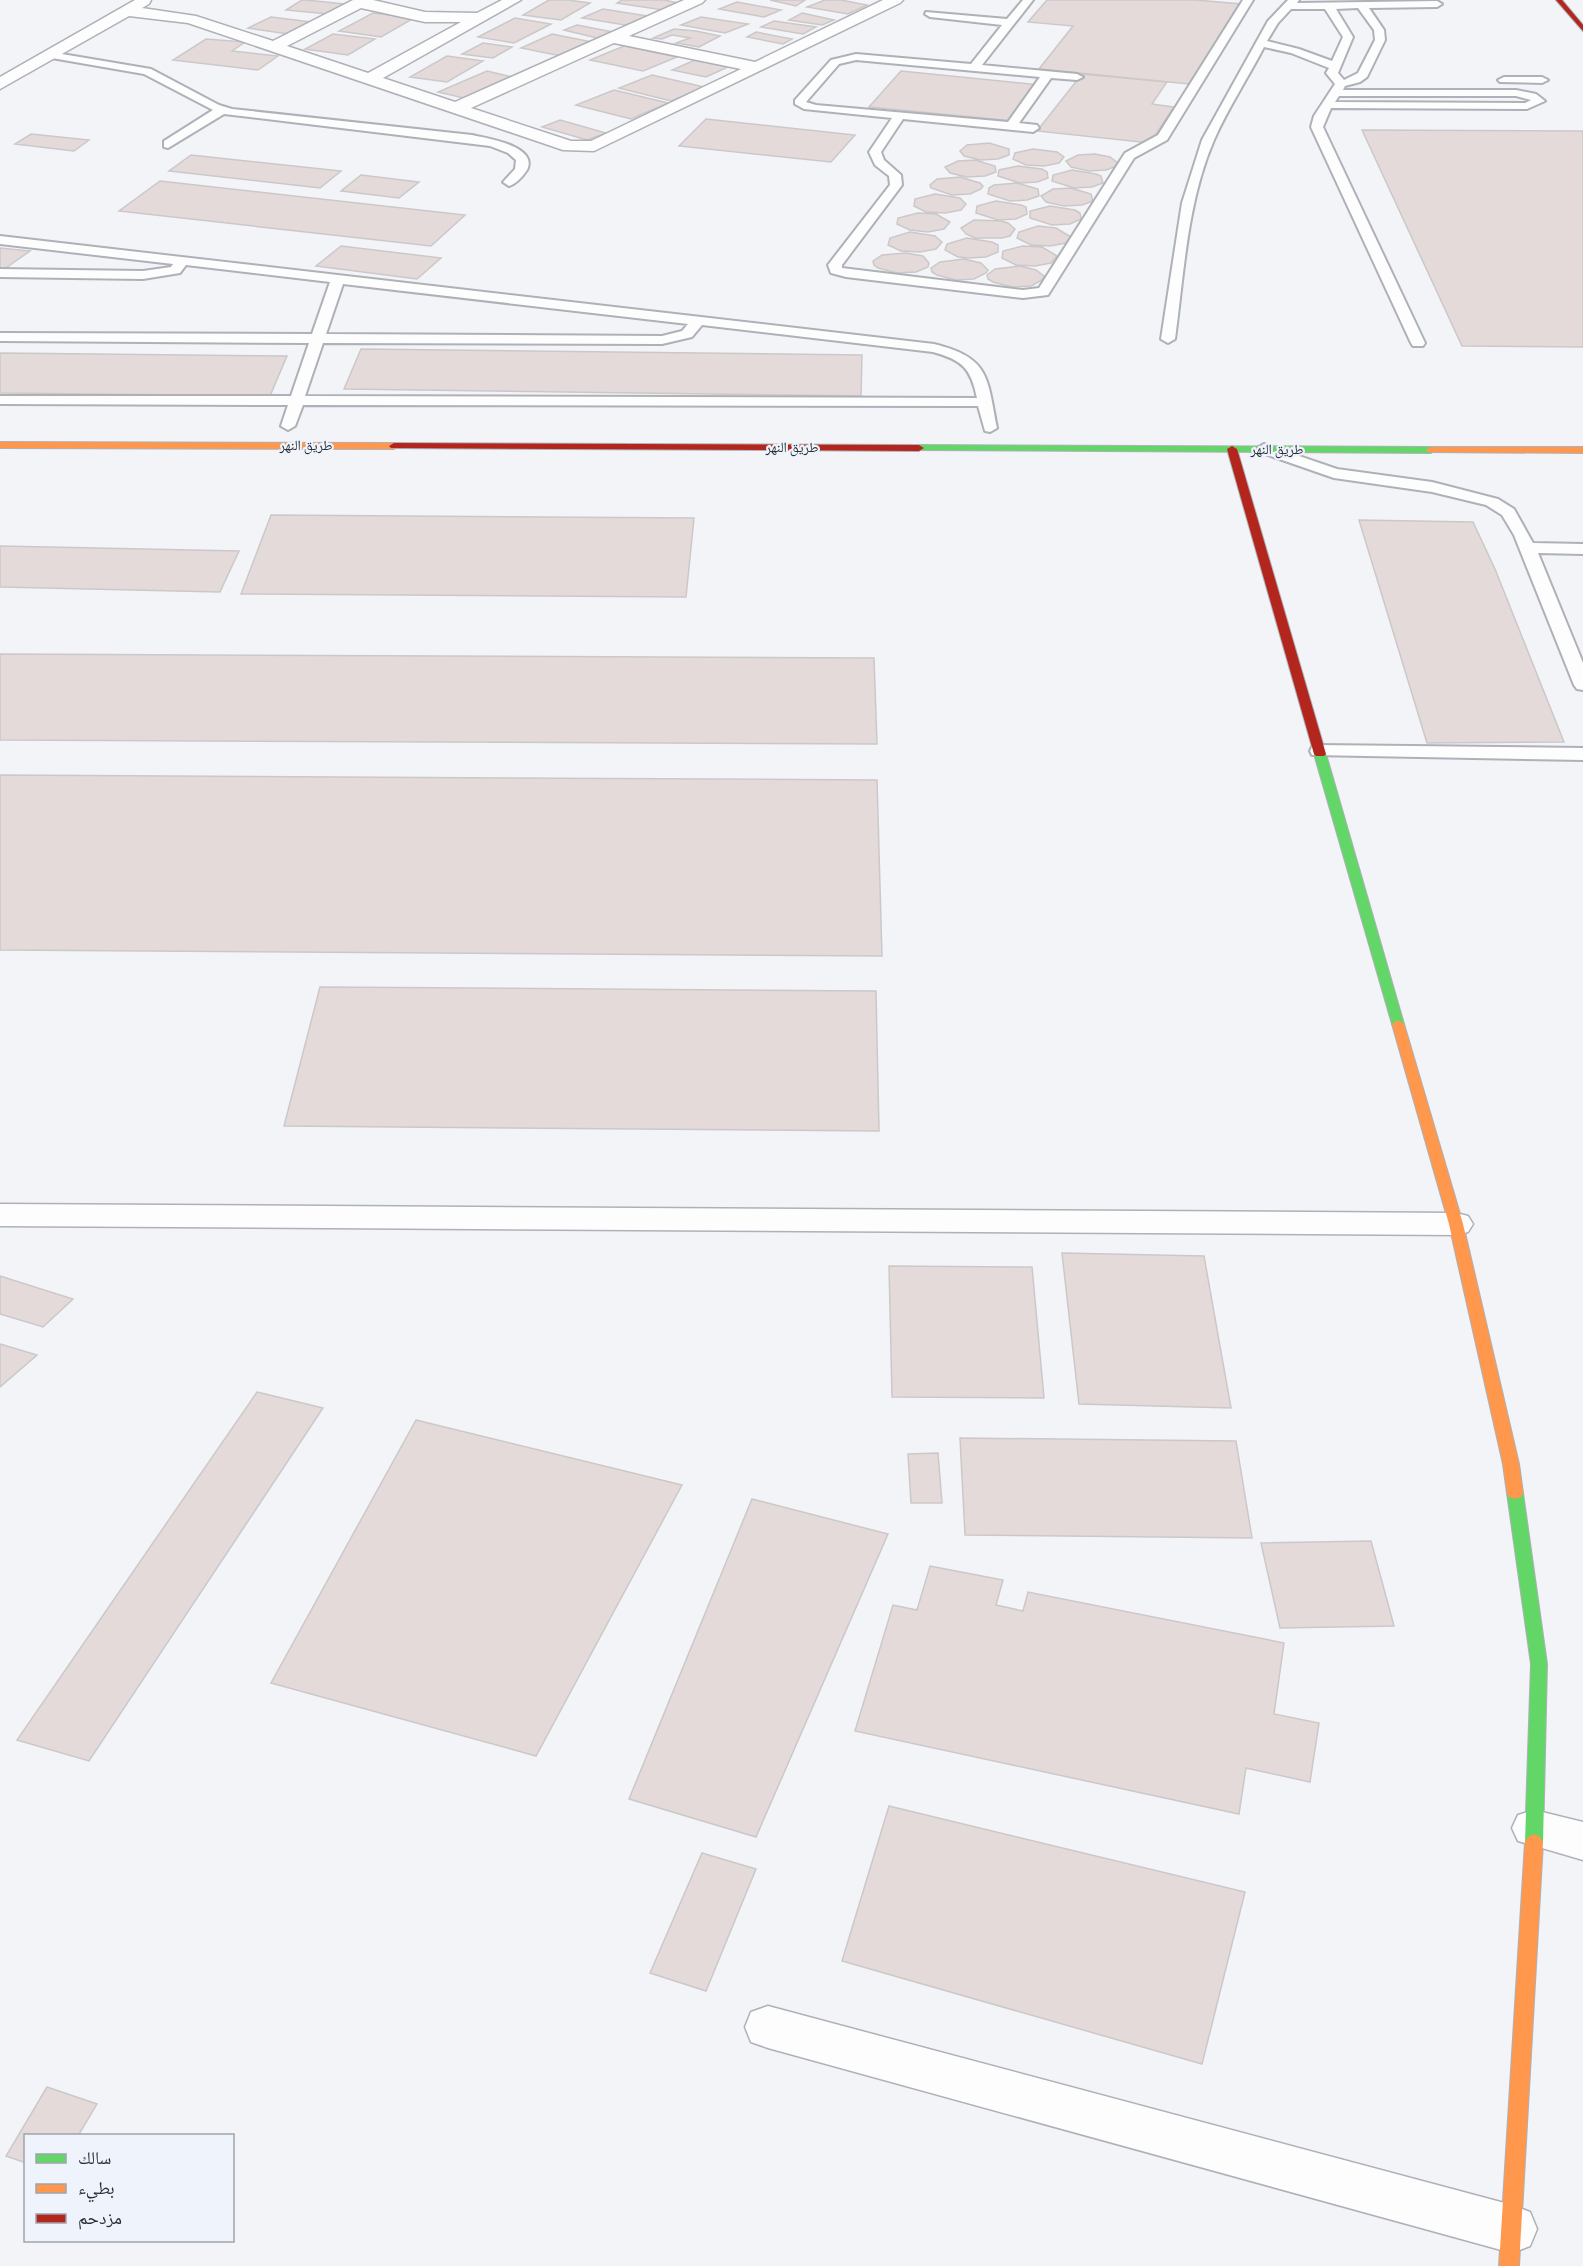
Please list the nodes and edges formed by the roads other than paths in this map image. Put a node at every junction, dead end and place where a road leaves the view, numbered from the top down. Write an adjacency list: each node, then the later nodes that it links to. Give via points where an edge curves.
1 (146, 0): 14 (street)
2 (513, 0): 18 (street)
3 (697, 0): 22 (street)
4 (895, 0): 27 (street)
5 (1028, 0): 19 (lane)
6 (1248, 0): 41 (lane, via 1163,137 1129,156 1046,289 1039,293 836,270 835,265 896,185 895,175 879,162 875,152)
7 (1559, 0): 20 (street)
8 (362, 2): 17 (street); 24 (street)
9 (1291, 3): 12 (lane); 23 (lane, via 1273,21)
10 (205, 4): 16 (street)
11 (1437, 4): 13 (lane)
12 (1328, 5): 13 (lane); 26 (lane, via 1348,37)
13 (1361, 5): 37 (lane, via 1379,30 1380,40 1363,75)
14 (126, 11): 16 (street); 25 (street)
15 (930, 14): 19 (lane)
16 (181, 17): 24 (street)
17 (425, 17): 18 (street); 21 (street)
18 (478, 18): 21 (street)
19 (1010, 22): 28 (lane)
20 (1583, 29)
21 (458, 30): 31 (street)
22 (614, 38): 27 (street); 39 (street)
23 (1261, 43): 26 (lane); 53 (lane, via 1208,140 1195,176)
24 (274, 47): 31 (street)
25 (50, 54): 35 (street); 40 (lane, via 147,71)
26 (1335, 66): 37 (lane)
27 (757, 67): 39 (street, via 588,147 569,146)
28 (975, 67): 29 (lane); 41 (lane, via 847,58 835,62 799,99 800,104 810,107)
29 (1048, 74): 30 (lane); 42 (lane)
30 (1077, 77)
31 (369, 79): 39 (street)
32 (1437, 80): 36 (lane, via 1431,83)
33 (1486, 80): 34 (lane)
34 (1542, 80)
35 (0, 84)
36 (1437, 93): 37 (lane); 38 (lane); 38 (lane, via 1516,93 1539,101 1527,105)
37 (1335, 94): 38 (lane); 54 (lane, via 1317,127)
38 (1444, 105)
39 (456, 108)
40 (222, 110): 44 (lane); 45 (lane, via 497,144 515,152 522,162)
41 (899, 116): 42 (lane)
42 (1011, 126): 43 (lane)
43 (1033, 128)
44 (168, 144)
45 (509, 182)
46 (0, 240): 47 (lane)
47 (184, 261): 48 (lane, via 175,270 143,275); 49 (lane)
48 (0, 273)
49 (338, 279): 50 (lane); 52 (lane)
50 (698, 321): 52 (lane, via 687,334 662,340); 57 (lane, via 950,351 977,370)
51 (0, 337): 52 (lane)
52 (318, 339): 56 (lane)
53 (1168, 339)
54 (1418, 343)
55 (0, 400): 56 (lane)
56 (297, 400): 57 (lane); 58 (lane)
57 (984, 402): 59 (lane)
58 (288, 426)
59 (990, 428)
60 (0, 445): 61 (street, طريق النهر)
61 (1232, 449): 62 (street, طريق النهر); 67 (street)
62 (1264, 449): 63 (street, طريق النهر); 64 (lane, via 1334,473 1432,487 1492,502 1508,512)
63 (1583, 450)
64 (1527, 548): 65 (lane); 66 (lane)
65 (1583, 549)
66 (1583, 685)
67 (1319, 752): 68 (lane); 70 (street)
68 (1583, 754)
69 (0, 1215): 70 (street)
70 (1456, 1224): 71 (street, via 1511,1464 1539,1664)
71 (1534, 1828): 72 (street); 74 (street)
72 (1583, 1841)
73 (768, 2027): 74 (street)
74 (1511, 2248)

